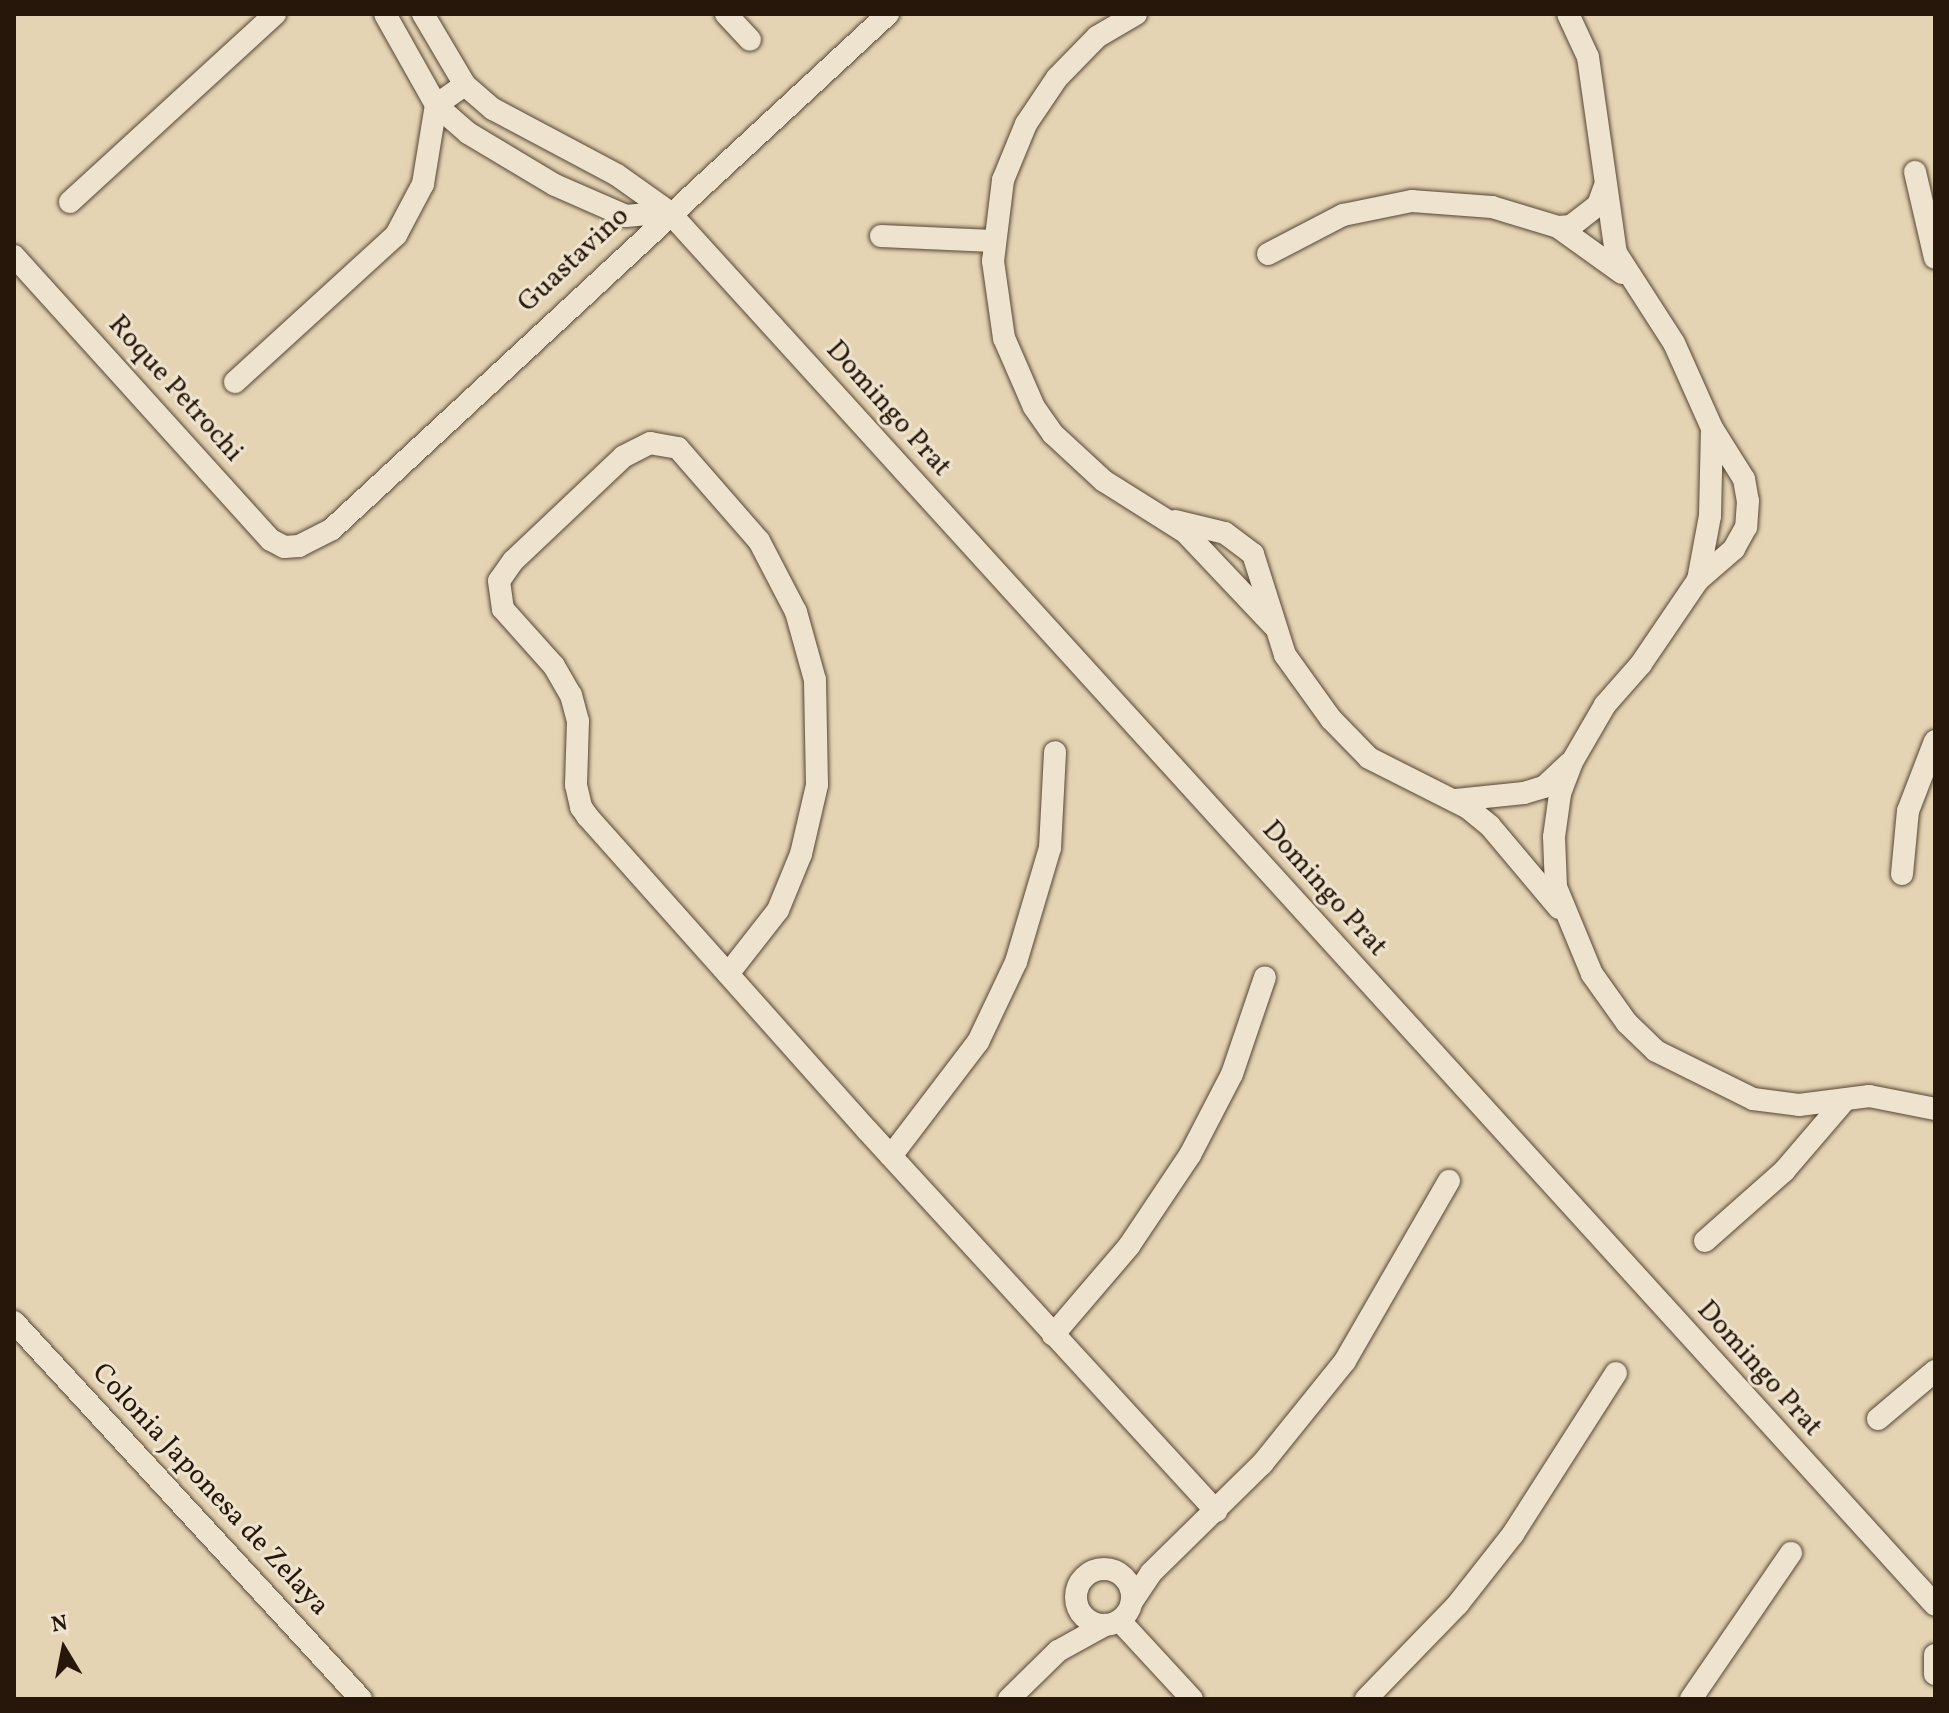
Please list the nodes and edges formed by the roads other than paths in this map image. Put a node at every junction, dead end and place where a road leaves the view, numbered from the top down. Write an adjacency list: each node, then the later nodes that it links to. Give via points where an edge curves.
1 (275, 14): 14 (street)
2 (385, 14): 10 (street)
3 (423, 14): 9 (street, Domingo Prat)
4 (726, 14): 8 (street)
5 (888, 14): 16 (street, Guastavino)
6 (1136, 14): 19 (street, via 1074,57 1040,99 1003,180)
7 (1568, 14): 13 (street, via 1588,57)
8 (750, 40)
9 (465, 85): 10 (street); 12 (street, Domingo Prat, via 493,109)
10 (436, 105): 15 (street, via 488,147); 24 (street, via 423,184 396,235)
11 (1915, 172): 22 (street)
12 (617, 175): 15 (street); 16 (street, Domingo Prat)
13 (1607, 182): 17 (street, via 1588,216); 23 (street, via 1608,224)
14 (70, 202)
15 (596, 204): 16 (street, via 626,216)
16 (669, 212): 31 (street, Guastavino, via 332,529); 66 (street, Domingo Prat)
17 (1558, 227): 20 (street, via 1492,207 1412,201 1343,215); 23 (street)
18 (881, 236): 19 (street)
19 (993, 241): 28 (street, via 1004,338 1034,407 1068,450)
20 (1268, 254)
21 (14, 256): 31 (street, Roque Petrochi, via 271,540 284,547)
22 (1935, 258)
23 (1628, 276): 25 (street, via 1674,343)
24 (235, 382)
25 (1712, 428): 26 (street); 27 (street)
26 (1713, 479): 27 (street, via 1733,472); 29 (street)
27 (1744, 479): 30 (street, via 1746,527)
28 (1155, 515): 33 (street, via 1185,532); 33 (street, via 1239,540 1259,564)
29 (1707, 534): 30 (street); 32 (street)
30 (1738, 542): 32 (street)
31 (299, 546)
32 (1698, 580): 36 (street, via 1641,664 1605,705)
33 (1273, 625): 39 (street, via 1309,693 1369,758)
34 (1935, 741): 44 (street, via 1908,811)
35 (1055, 752): 52 (street, via 1050,848 1016,962 978,1042)
36 (1572, 762): 37 (street); 40 (street)
37 (1537, 789): 38 (street); 40 (street, via 1551,798)
38 (1509, 796): 39 (street); 41 (street, via 1499,808)
39 (1451, 800): 41 (street)
40 (1558, 812): 42 (street)
41 (1495, 832): 43 (street)
42 (1553, 846): 43 (street, via 1538,855); 45 (street, via 1556,887)
43 (1517, 854): 45 (street)
44 (1902, 874)
45 (1568, 920): 49 (street, via 1592,974 1627,1023 1656,1051 1753,1099)
46 (728, 974): 46 (street, via 778,910 801,854 817,785 815,680 796,612 759,541 678,448 650,443 623,457 513,561 498,591 503,609 554,666 571,695 578,721 576,785 581,807); 52 (street)
47 (1265, 977): 56 (street, via 1232,1074 1190,1155 1129,1246)
48 (1844, 1101): 49 (street); 50 (street, via 1885,1097); 51 (street)
49 (1799, 1105): 51 (street)
50 (1935, 1109)
51 (1803, 1150): 54 (street)
52 (891, 1156): 56 (street)
53 (1449, 1181): 60 (street, via 1345,1361)
54 (1705, 1241)
55 (14, 1322): 71 (street, Colonia Japonesa de Zelaya)
56 (1053, 1335): 60 (street)
57 (1935, 1371): 59 (street)
58 (1616, 1373): 74 (street, via 1513,1534 1458,1604)
59 (1878, 1419)
60 (1216, 1511): 62 (street)
61 (1791, 1553): 75 (street)
62 (1169, 1555): 63 (street, via 1156,1562); 64 (street)
63 (1104, 1568): 64 (street, via 1126,1578); 65 (street, via 1082,1579)
64 (1133, 1600): 67 (street)
65 (1076, 1601): 67 (street, via 1089,1621); 68 (street, via 1069,1636)
66 (1935, 1605)
67 (1112, 1623): 68 (street); 73 (street)
68 (1058, 1651): 72 (street)
69 (1935, 1655): 70 (street)
70 (1935, 1674)
71 (361, 1699)
72 (1009, 1699)
73 (1192, 1699)
74 (1366, 1699)
75 (1691, 1699)

